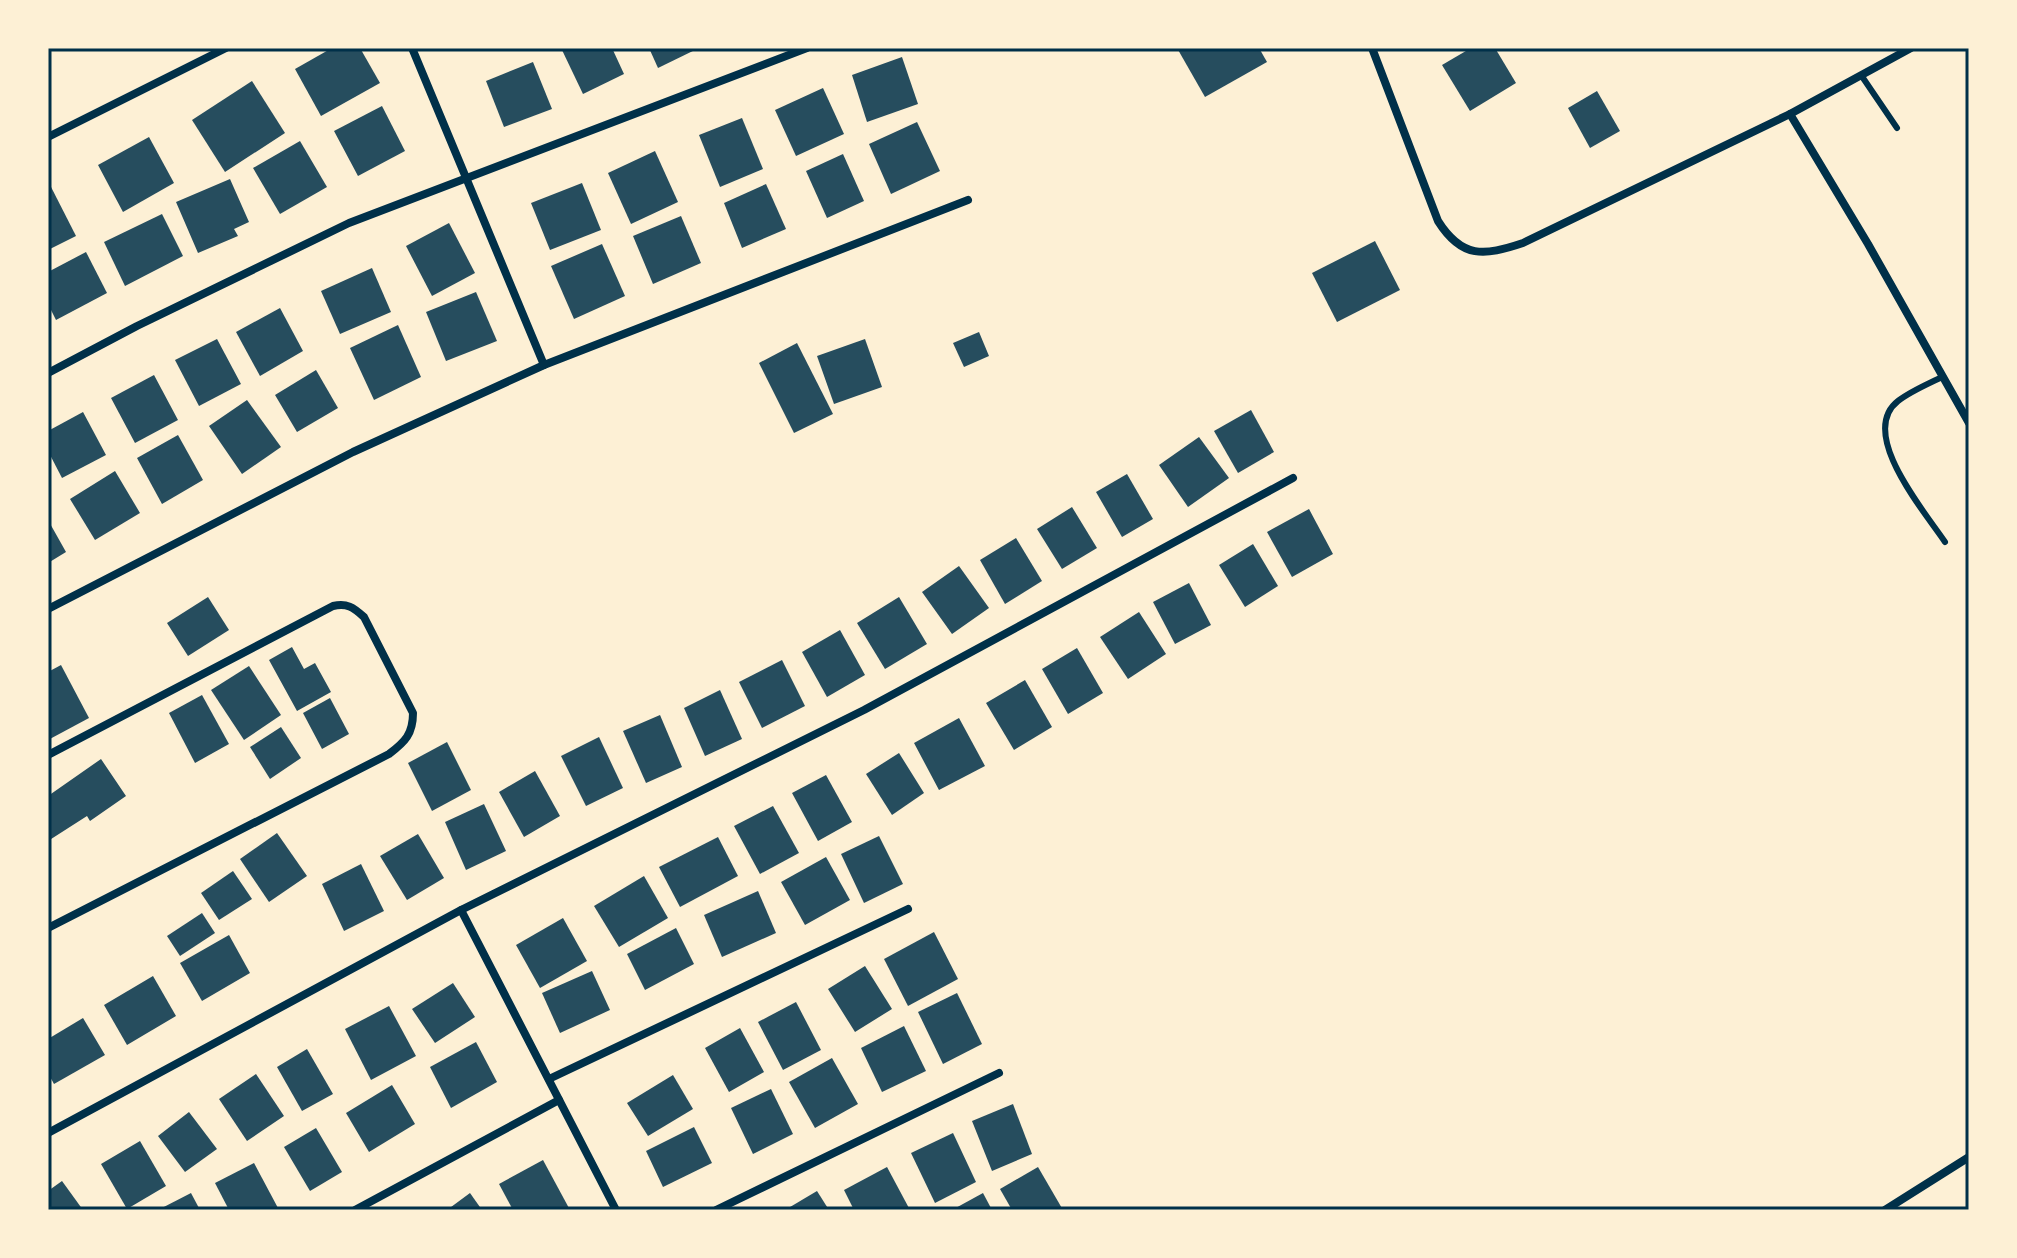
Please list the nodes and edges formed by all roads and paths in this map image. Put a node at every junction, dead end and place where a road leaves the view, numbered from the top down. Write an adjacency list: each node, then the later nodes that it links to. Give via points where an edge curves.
1 (226, 48): 9 (street)
2 (412, 48): 10 (street)
3 (807, 48): 10 (street)
4 (1372, 48): 7 (street, via 1438,221 1450,240 1481,252 1523,243)
5 (1911, 48): 6 (street)
6 (1861, 75): 7 (street); 8 (lane)
7 (1790, 114): 14 (street)
8 (1897, 128)
9 (48, 137)
10 (466, 177): 12 (street); 13 (street, via 349,223)
11 (968, 200): 12 (street)
12 (544, 365): 18 (street, via 353,452)
13 (48, 373)
14 (1942, 377): 15 (street); 17 (lane, via 1896,402 1885,422 1885,438 1906,485)
15 (1969, 423)
16 (1293, 478): 21 (street, via 864,710)
17 (1945, 542)
18 (48, 609)
19 (48, 755): 22 (street, via 344,604 364,617 413,713 413,729 389,754)
20 (908, 909): 24 (street)
21 (461, 910): 24 (street); 26 (street)
22 (48, 928)
23 (999, 1073): 30 (street)
24 (549, 1079): 25 (street)
25 (559, 1100): 28 (street); 29 (street)
26 (48, 1133)
27 (1969, 1157): 31 (street)
28 (355, 1210)
29 (616, 1210)
30 (716, 1210)
31 (1885, 1210)

